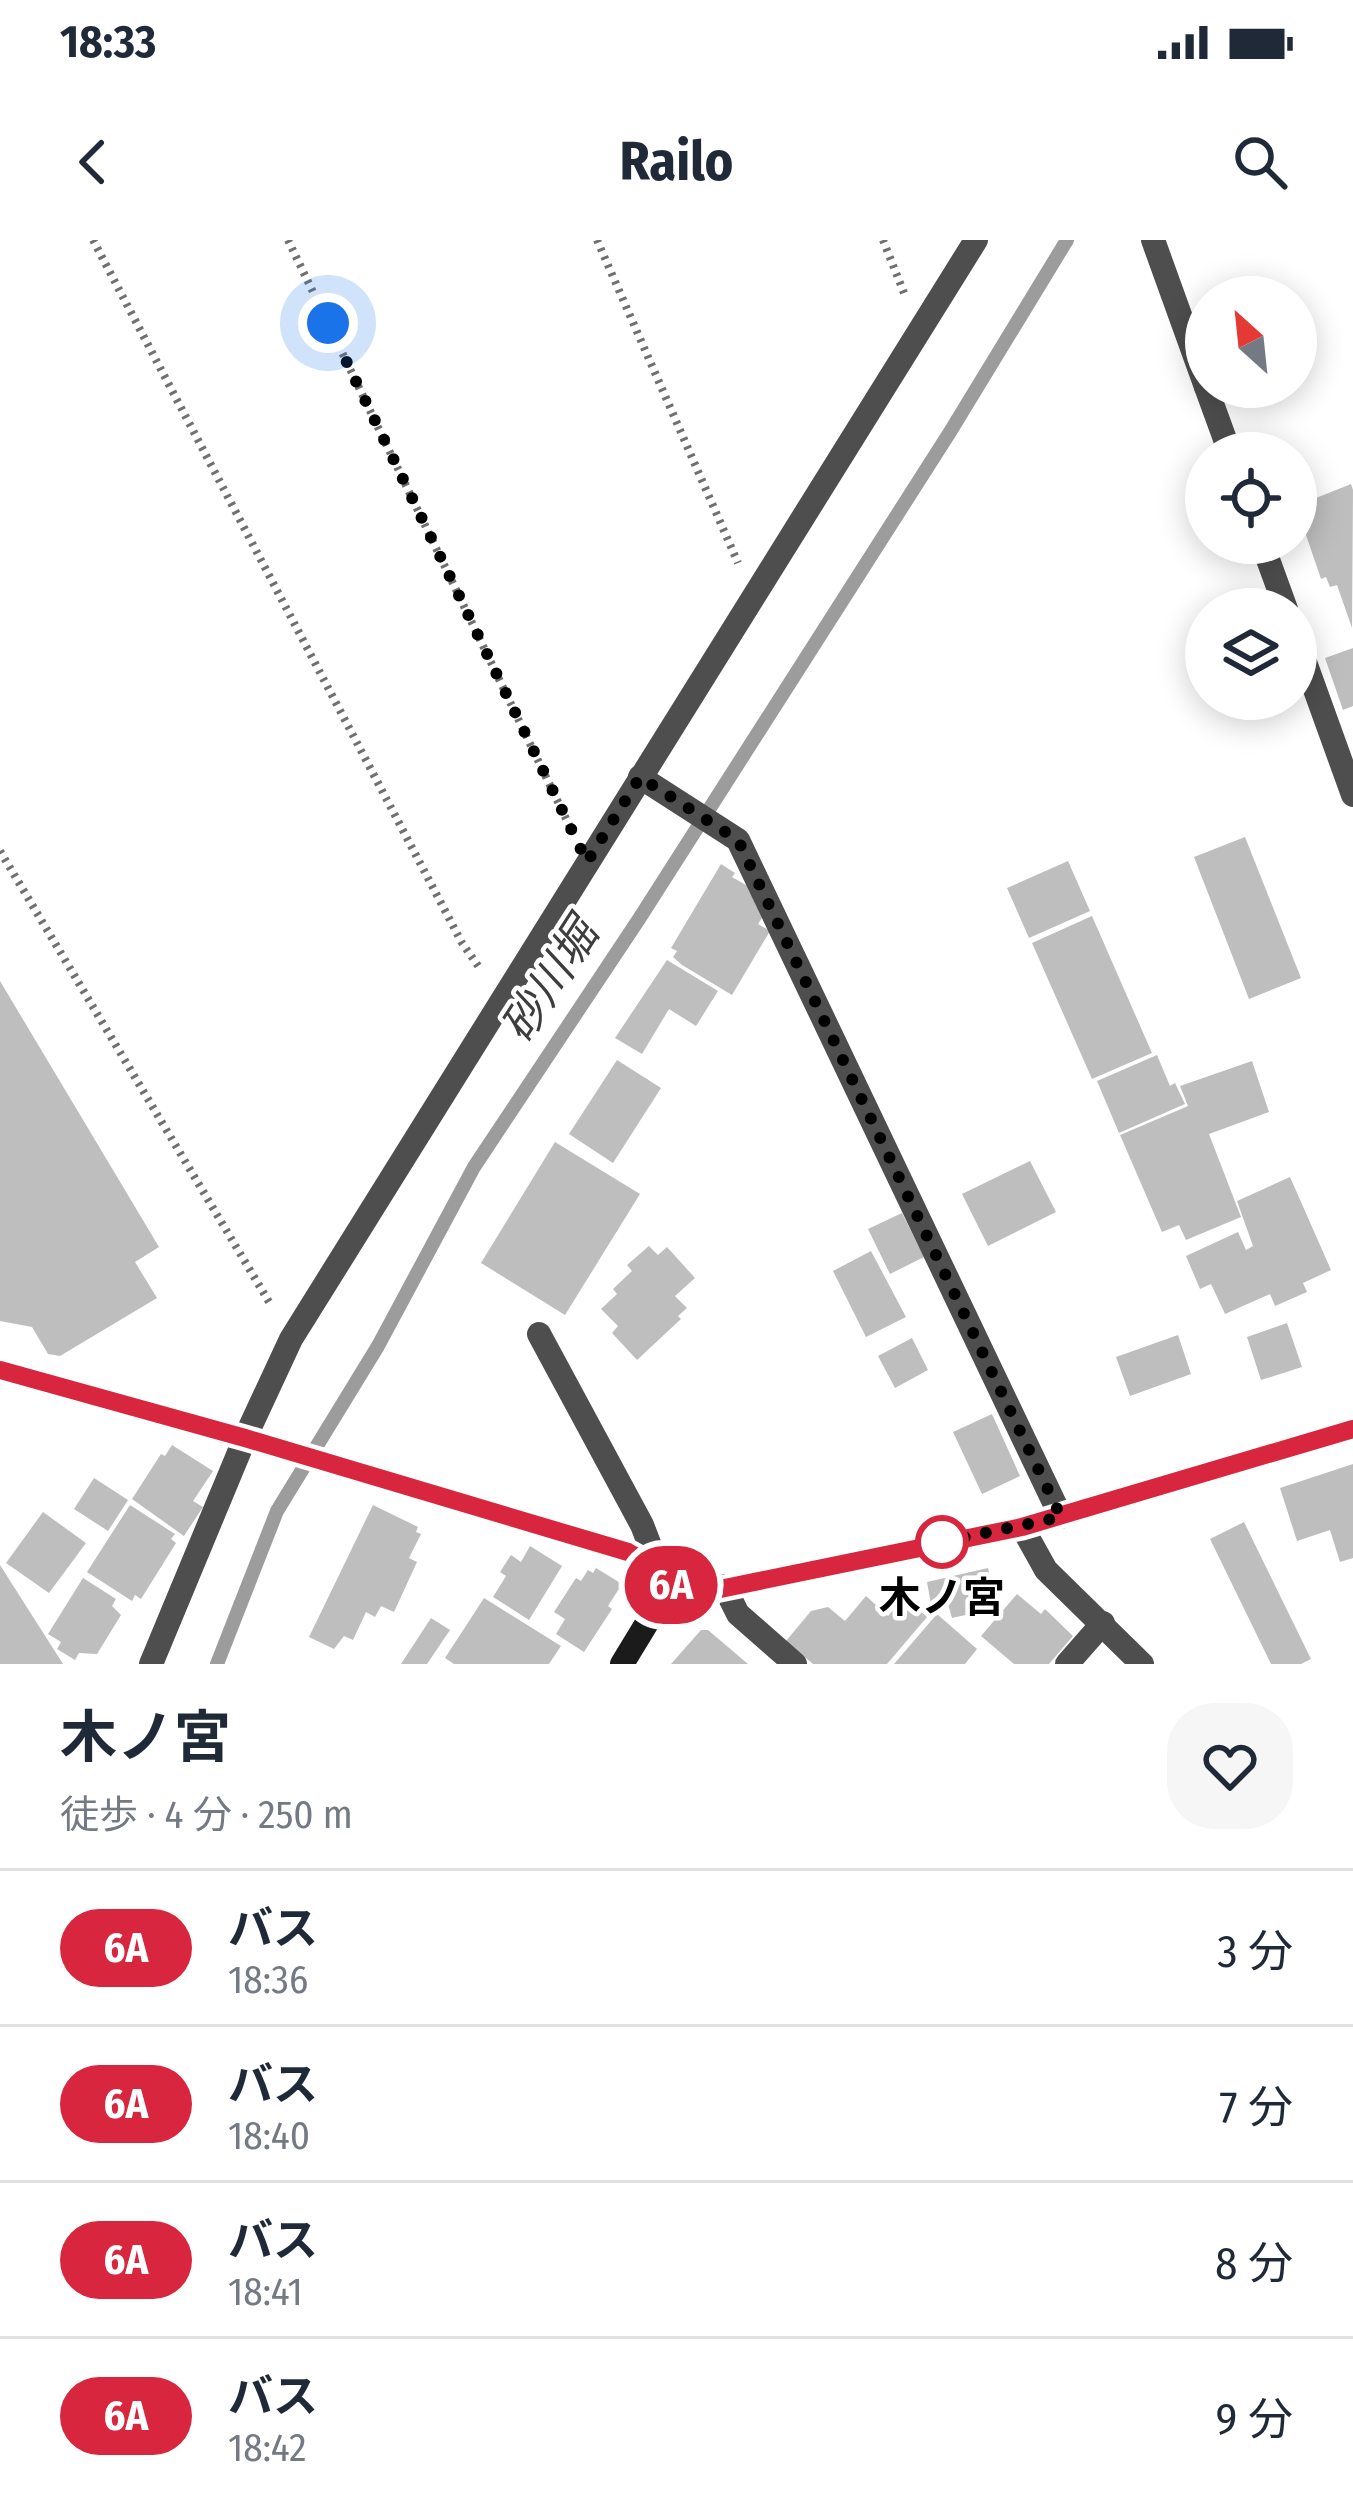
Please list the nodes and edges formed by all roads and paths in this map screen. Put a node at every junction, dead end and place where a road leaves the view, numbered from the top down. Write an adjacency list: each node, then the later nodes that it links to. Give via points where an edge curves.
1 (93, 240): 13 (path, via 462,943)
2 (287, 240): 12 (path)
3 (597, 240): 7 (path)
4 (976, 240): 7 (street)
5 (1153, 240): 6 (street)
6 (1185, 329)
7 (753, 598): 9 (street)
8 (1317, 695): 10 (street)
9 (648, 782): 12 (street); 19 (street, via 738,840)
10 (1353, 795)
11 (0, 851): 15 (path)
12 (587, 862): 13 (street)
13 (502, 999): 15 (street)
14 (539, 1334): 21 (street)
15 (291, 1340): 18 (street)
16 (0, 1370): 18 (street)
17 (1353, 1430): 19 (street)
18 (254, 1440): 21 (street, via 628,1552); 25 (street)
19 (1061, 1517): 20 (street)
20 (1022, 1527): 22 (street); 24 (street, via 1046,1570)
21 (658, 1569): 23 (street)
22 (724, 1586): 23 (street); 27 (street, via 738,1614)
23 (681, 1597): 26 (street, via 650,1618)
24 (1103, 1623): 28 (street); 29 (street)
25 (151, 1664)
26 (622, 1664)
27 (795, 1664)
28 (1067, 1664)
29 (1142, 1664)

